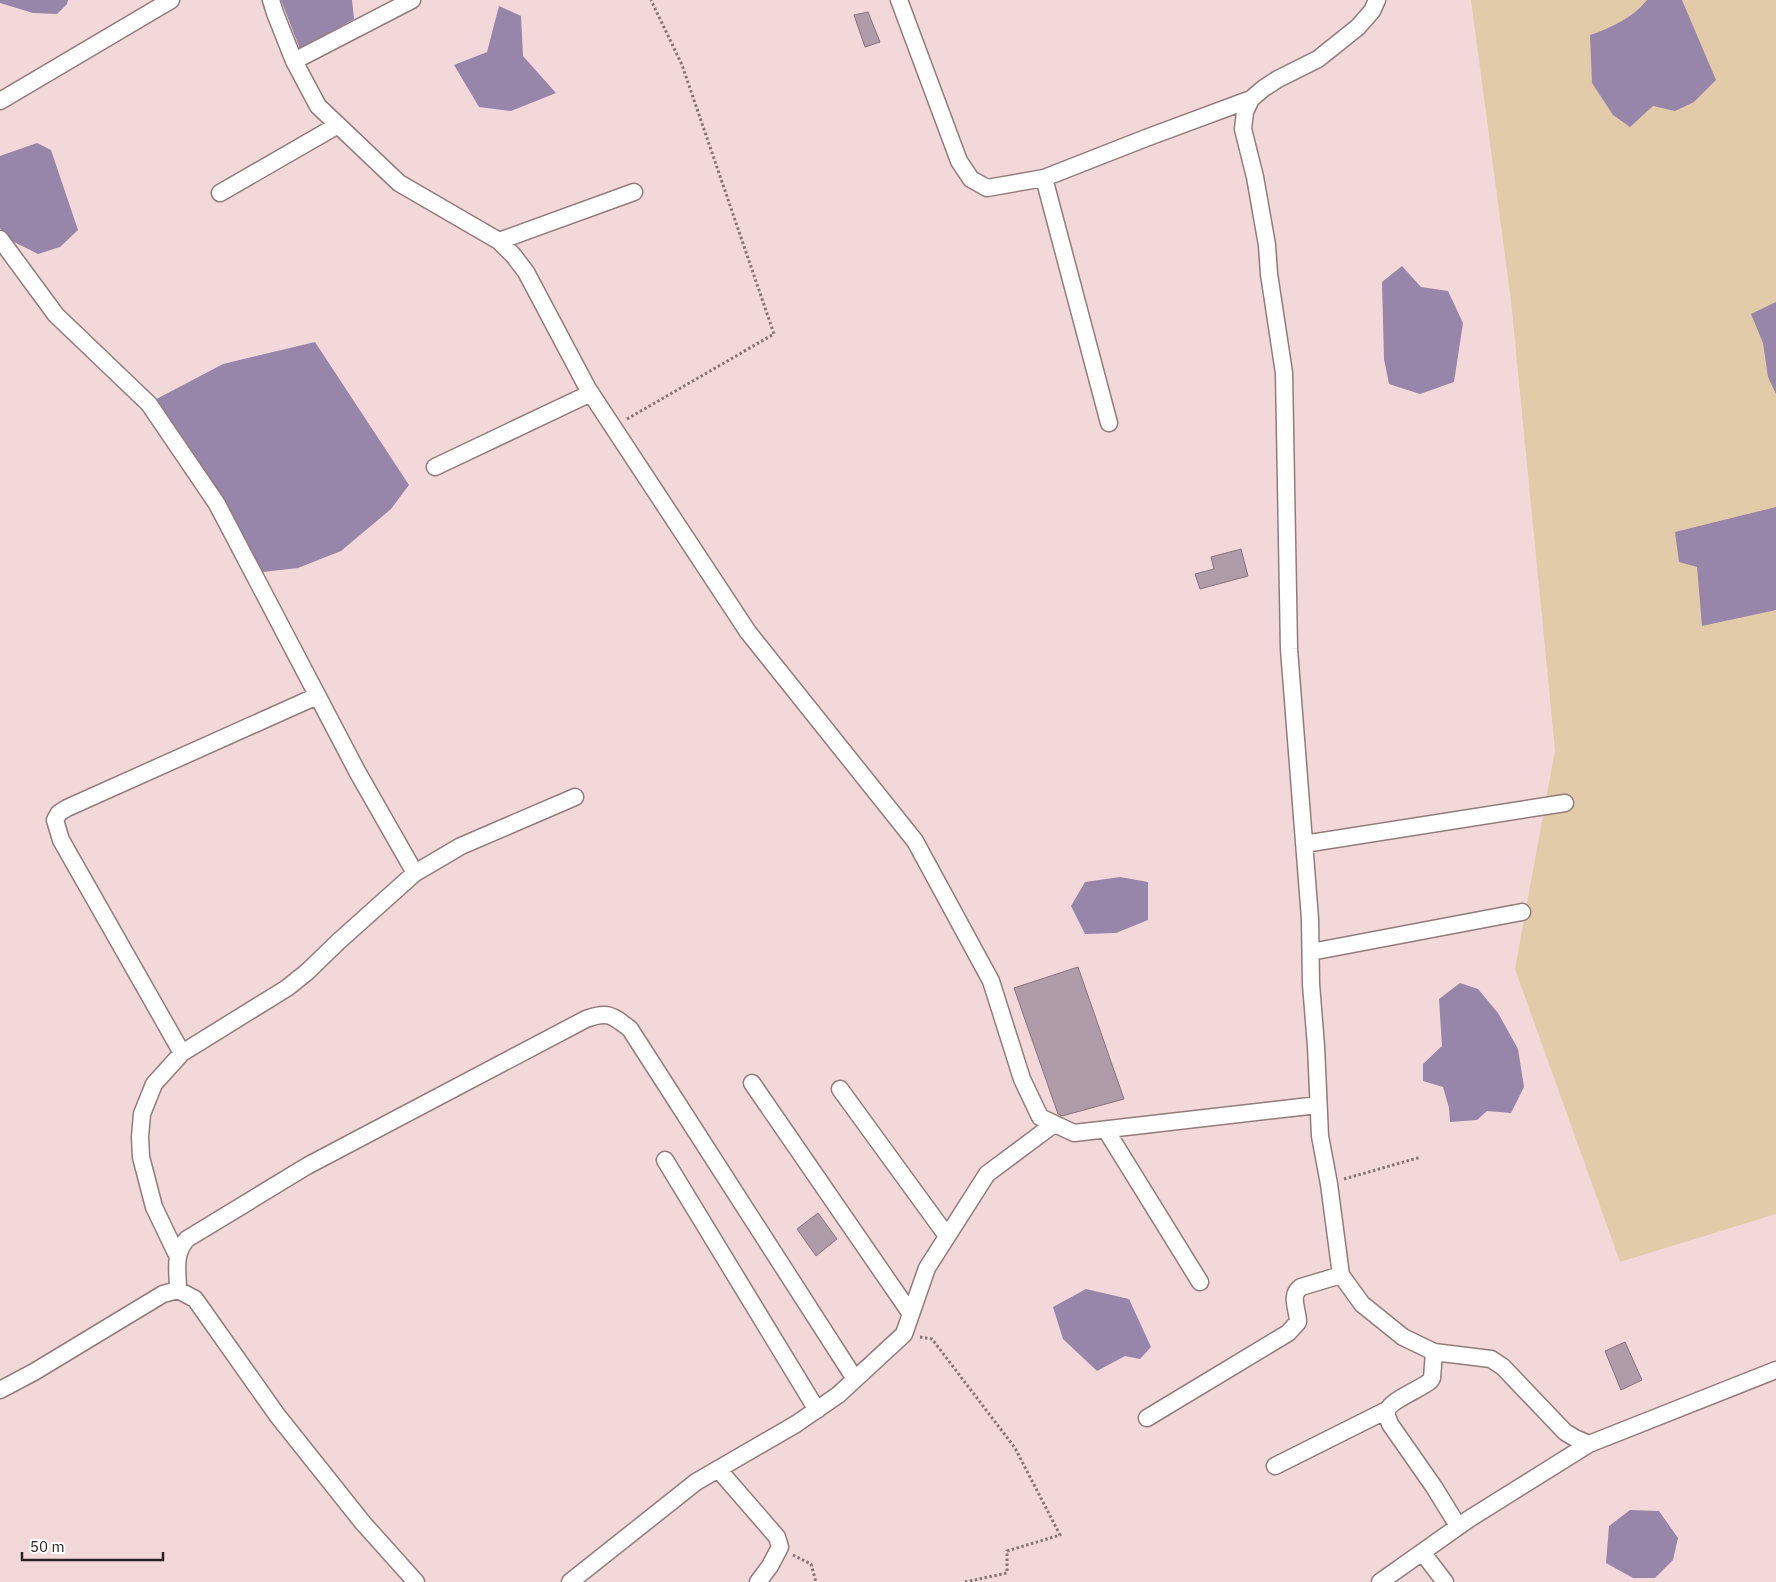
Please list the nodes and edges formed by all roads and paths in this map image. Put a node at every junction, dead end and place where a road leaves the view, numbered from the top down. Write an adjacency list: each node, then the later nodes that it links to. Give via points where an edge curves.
1 (171, 0): 9 (street)
2 (271, 0): 7 (street)
3 (412, 0): 7 (street)
4 (651, 0): 18 (path, via 682,65 774,334)
5 (899, 0): 11 (street, via 959,161 971,179 987,188)
6 (1377, 0): 8 (street, via 1358,27 1318,59 1278,79)
7 (294, 61): 10 (street, via 318,106)
8 (1251, 99): 11 (street); 23 (street, via 1243,129 1267,245 1268,274 1284,373 1289,649)
9 (0, 101)
10 (338, 125): 13 (street); 15 (street, via 398,183)
11 (1044, 178): 17 (street)
12 (634, 192): 15 (street)
13 (220, 193)
14 (0, 239): 20 (street, via 56,315 149,404 217,504)
15 (499, 242): 16 (street, via 526,272)
16 (591, 393): 18 (street); 19 (street)
17 (1109, 423)
18 (614, 427): 31 (street, via 748,632 915,841 990,981 1022,1079 1040,1117)
19 (435, 467)
20 (317, 696): 24 (street); 27 (street, via 67,808 55,820 61,840)
21 (575, 797): 24 (street, via 461,846)
22 (1565, 803): 23 (street)
23 (1304, 844): 26 (street)
24 (415, 873): 27 (street, via 287,988)
25 (1522, 912): 26 (street)
26 (1311, 952): 30 (street)
27 (182, 1053): 37 (street, via 154,1084 142,1114 140,1137 141,1157 154,1207)
28 (752, 1083): 41 (street)
29 (840, 1090): 36 (street)
30 (1318, 1105): 32 (street); 35 (street)
31 (1054, 1124): 32 (street, via 1074,1133); 36 (street, via 987,1174)
32 (1106, 1130): 39 (street)
33 (1421, 1157): 35 (path)
34 (665, 1160): 47 (street)
35 (1329, 1184): 38 (street)
36 (947, 1236): 41 (street, via 927,1268)
37 (177, 1255): 40 (street); 45 (street, via 187,1239 307,1166 600,1014 615,1017 630,1029)
38 (1341, 1275): 43 (street, via 1362,1304 1403,1337); 49 (street, via 1297,1290 1294,1294 1298,1322 1288,1334)
39 (1200, 1282)
40 (178, 1290): 46 (street, via 140,1306); 56 (street, via 195,1298 290,1430 363,1524)
41 (911, 1314): 42 (street)
42 (904, 1334): 45 (street); 60 (path, via 932,1339 1015,1448 1060,1535 1007,1551 1007,1573)
43 (1434, 1352): 48 (street, via 1430,1382 1394,1402); 50 (street, via 1491,1359 1503,1367 1565,1432)
44 (1776, 1370): 50 (street)
45 (855, 1380): 47 (street)
46 (0, 1390)
47 (817, 1410): 52 (street)
48 (1387, 1410): 51 (street); 53 (street, via 1390,1424)
49 (1147, 1418)
50 (1589, 1444): 53 (street)
51 (1275, 1466)
52 (718, 1469): 54 (street, via 777,1538); 57 (street, via 696,1482)
53 (1458, 1526): 55 (street)
54 (780, 1547): 58 (street); 59 (path, via 810,1564)
55 (1422, 1552): 61 (street); 62 (street)
56 (416, 1582)
57 (570, 1582)
58 (758, 1582)
59 (816, 1582)
60 (965, 1582)
61 (1380, 1582)
62 (1445, 1582)

